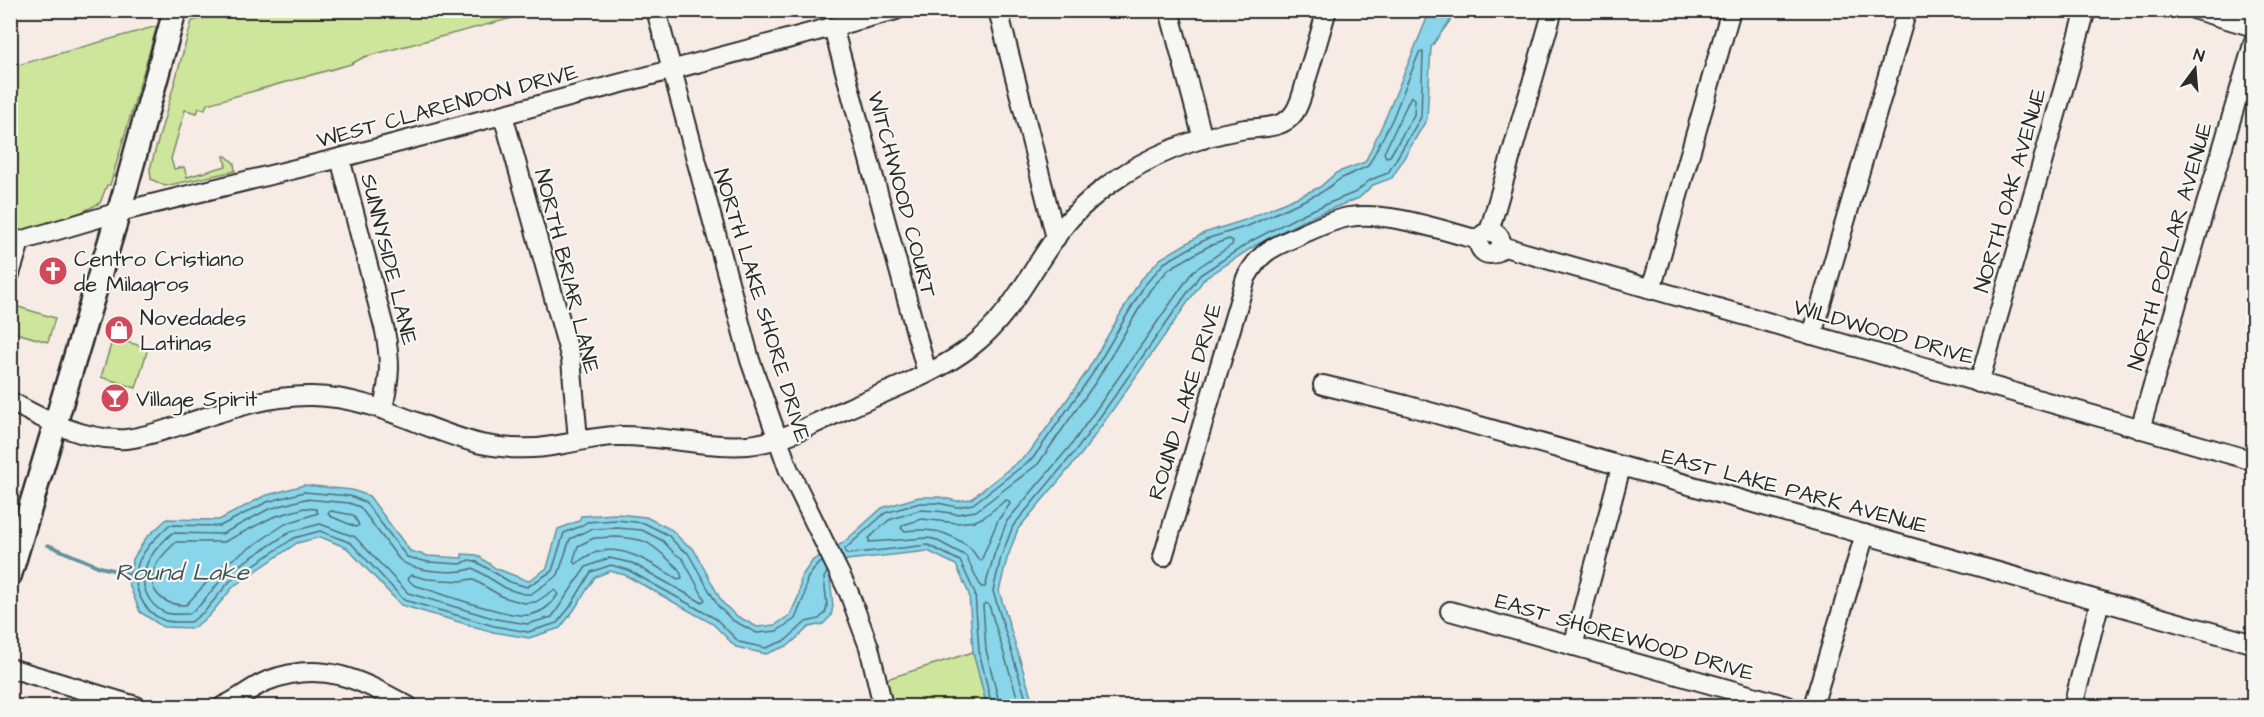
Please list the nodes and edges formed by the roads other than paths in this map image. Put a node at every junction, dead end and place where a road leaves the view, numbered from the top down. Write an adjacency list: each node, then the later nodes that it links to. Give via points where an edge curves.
1 (175, 10): 19 (main road)
2 (656, 10): 15 (street, NORTH LAKE SHORE DRIVE)
3 (896, 10): 12 (street, WEST CLARENDON DRIVE)
4 (998, 10): 21 (street)
5 (1169, 10): 17 (street)
6 (1327, 10): 17 (street, via 1300,99 1290,117 1275,126)
7 (1553, 10): 20 (street)
8 (1731, 10): 25 (street)
9 (1907, 10): 26 (street)
10 (2086, 10): 28 (street, NORTH OAK AVENUE)
11 (2196, 10): 13 (street)
12 (833, 27): 15 (street, WEST CLARENDON DRIVE); 27 (street, WITCHWOOD COURT)
13 (2253, 27)
14 (2253, 41): 33 (street, NORTH POPLAR AVENUE)
15 (672, 70): 16 (street, WEST CLARENDON DRIVE); 34 (street, NORTH LAKE SHORE DRIVE, via 747,349)
16 (503, 115): 18 (street, WEST CLARENDON DRIVE); 35 (street, NORTH BRIAR LANE, via 571,360)
17 (1203, 139): 21 (street, via 1131,169 1102,189)
18 (340, 158): 19 (street, WEST CLARENDON DRIVE); 31 (street, SUNNYSIDE LANE, via 390,358)
19 (119, 212): 22 (street, WEST CLARENDON DRIVE); 32 (main road)
20 (1484, 236): 23 (street, WILDWOOD DRIVE, via 1372,216 1350,217 1269,249); 25 (street, WILDWOOD DRIVE, via 1480,248 1487,254 1496,253 1501,246)
21 (1056, 238): 27 (street, via 999,320 976,344)
22 (15, 243): 24 (street)
23 (1255, 261): 39 (street, ROUND LAKE DRIVE, via 1246,278)
24 (10, 274)
25 (1651, 290): 26 (street, WILDWOOD DRIVE)
26 (1812, 335): 28 (street, WILDWOOD DRIVE)
27 (927, 373): 34 (street)
28 (1979, 383): 33 (street, WILDWOOD DRIVE)
29 (1323, 385): 37 (street, EAST LAKE PARK AVENUE)
30 (10, 401): 32 (street)
31 (383, 408): 32 (street, via 351,399 281,398 124,439 86,434); 35 (street, via 478,443 505,448 556,446)
32 (55, 423): 40 (main road)
33 (2140, 429): 36 (street, WILDWOOD DRIVE)
34 (776, 438): 35 (street, via 750,445 620,435); 49 (street, NORTH LAKE SHORE DRIVE, via 840,572 869,647)
35 (578, 440)
36 (2253, 461)
37 (1621, 467): 38 (street, EAST LAKE PARK AVENUE); 44 (street)
38 (1865, 534): 41 (street, EAST LAKE PARK AVENUE); 51 (street)
39 (1163, 557)
40 (10, 575)
41 (2100, 601): 43 (street, EAST LAKE PARK AVENUE); 52 (street)
42 (1450, 611): 44 (street, EAST SHOREWOOD DRIVE)
43 (2253, 644)
44 (1573, 646): 50 (street, EAST SHOREWOOD DRIVE)
45 (10, 668): 46 (street)
46 (136, 706)
47 (223, 706): 48 (street, via 266,682 296,672 322,671 352,679)
48 (406, 706)
49 (883, 706)
50 (1788, 706)
51 (1812, 706)
52 (2073, 706)

